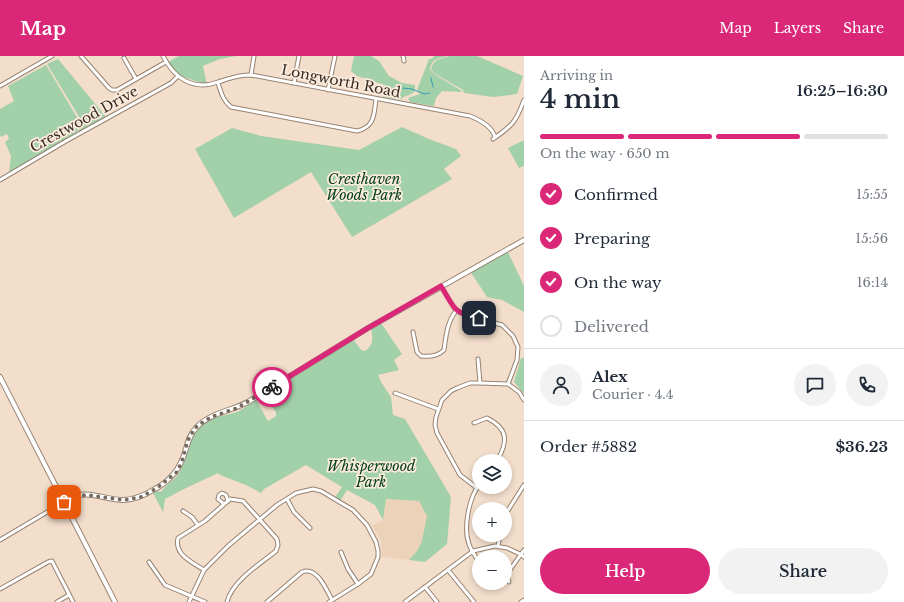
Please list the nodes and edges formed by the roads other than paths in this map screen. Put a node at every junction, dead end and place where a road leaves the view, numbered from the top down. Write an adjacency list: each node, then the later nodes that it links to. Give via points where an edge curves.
1 (52, 56): 16 (street)
2 (81, 56): 13 (street, via 112,90 117,90)
3 (163, 56): 10 (street, Longworth Road)
4 (254, 56): 11 (street)
5 (300, 56): 15 (street)
6 (335, 56): 17 (street)
7 (403, 56): 9 (street)
8 (124, 58): 13 (street)
9 (404, 61)
10 (166, 62): 12 (street, Longworth Road); 13 (street)
11 (251, 75): 14 (street, Longworth Road, via 236,75); 15 (street, Longworth Road)
12 (178, 76): 14 (street, Longworth Road, via 198,85); 22 (street, Crestwood Drive, via 171,83)
13 (136, 79)
14 (218, 83): 18 (street, via 223,99 232,107 357,131 364,129 372,121)
15 (294, 83): 17 (street, Longworth Road)
16 (0, 86)
17 (328, 90): 18 (street, Longworth Road)
18 (376, 99): 20 (street, Longworth Road, via 470,116 483,122 494,134 494,138 509,128)
19 (524, 100): 20 (street)
20 (520, 112): 21 (street)
21 (524, 115)
22 (0, 180)
23 (524, 240): 24 (main road)
24 (441, 286): 25 (street); 41 (main road, via 248,402 200,424 188,440 177,472 157,488 141,497 124,500 87,495 74,496)
25 (456, 310): 26 (street, via 448,326 444,350 439,354 421,356 417,352); 30 (street, via 502,325 514,336 518,348 517,360)
26 (413, 332)
27 (478, 359): 29 (street)
28 (0, 377): 41 (main road)
29 (480, 382): 30 (street); 33 (street, via 464,384 451,391 442,400)
30 (508, 384): 32 (street, via 519,392)
31 (396, 393): 33 (street)
32 (524, 400)
33 (438, 409): 36 (street, via 435,425 437,433 460,475)
34 (474, 423): 35 (street, via 487,418 503,430 505,443)
35 (501, 454)
36 (472, 482)
37 (524, 485): 43 (street)
38 (474, 494): 51 (street, via 467,522 467,535)
39 (287, 499): 45 (street); 47 (street, via 294,512); 62 (street, via 305,490 321,491 362,518 373,535 378,558 371,574)
40 (228, 501): 42 (street); 42 (street, via 226,495 218,495 218,499); 45 (street, via 243,501)
41 (64, 502): 48 (street); 71 (main road)
42 (224, 504): 46 (street)
43 (512, 504)
44 (183, 511): 46 (street)
45 (259, 519): 60 (street); 74 (street, via 277,539 276,551 237,583)
46 (198, 525): 60 (street, via 180,536 177,543 182,555)
47 (310, 528)
48 (0, 540)
49 (499, 542): 50 (street)
50 (498, 546): 52 (street); 56 (street)
51 (472, 550)
52 (476, 550)
53 (524, 550): 56 (street)
54 (341, 552): 62 (street)
55 (472, 552): 61 (street)
56 (521, 554): 57 (street); 59 (street)
57 (524, 557)
58 (149, 562): 66 (street, via 164,585)
59 (512, 567)
60 (204, 570): 66 (street)
61 (448, 570): 63 (street); 78 (street)
62 (358, 584): 68 (street)
63 (425, 587): 76 (street); 77 (street)
64 (0, 589): 65 (street, via 52,561)
65 (69, 595): 69 (street); 70 (street)
66 (191, 596): 72 (street); 73 (street)
67 (524, 600): 79 (street)
68 (331, 601): 75 (street, via 317,576 313,571 307,570)
69 (57, 602)
70 (73, 602)
71 (115, 602)
72 (189, 602)
73 (205, 602)
74 (227, 602)
75 (267, 602)
76 (405, 602)
77 (437, 602)
78 (474, 602)
79 (521, 602)

